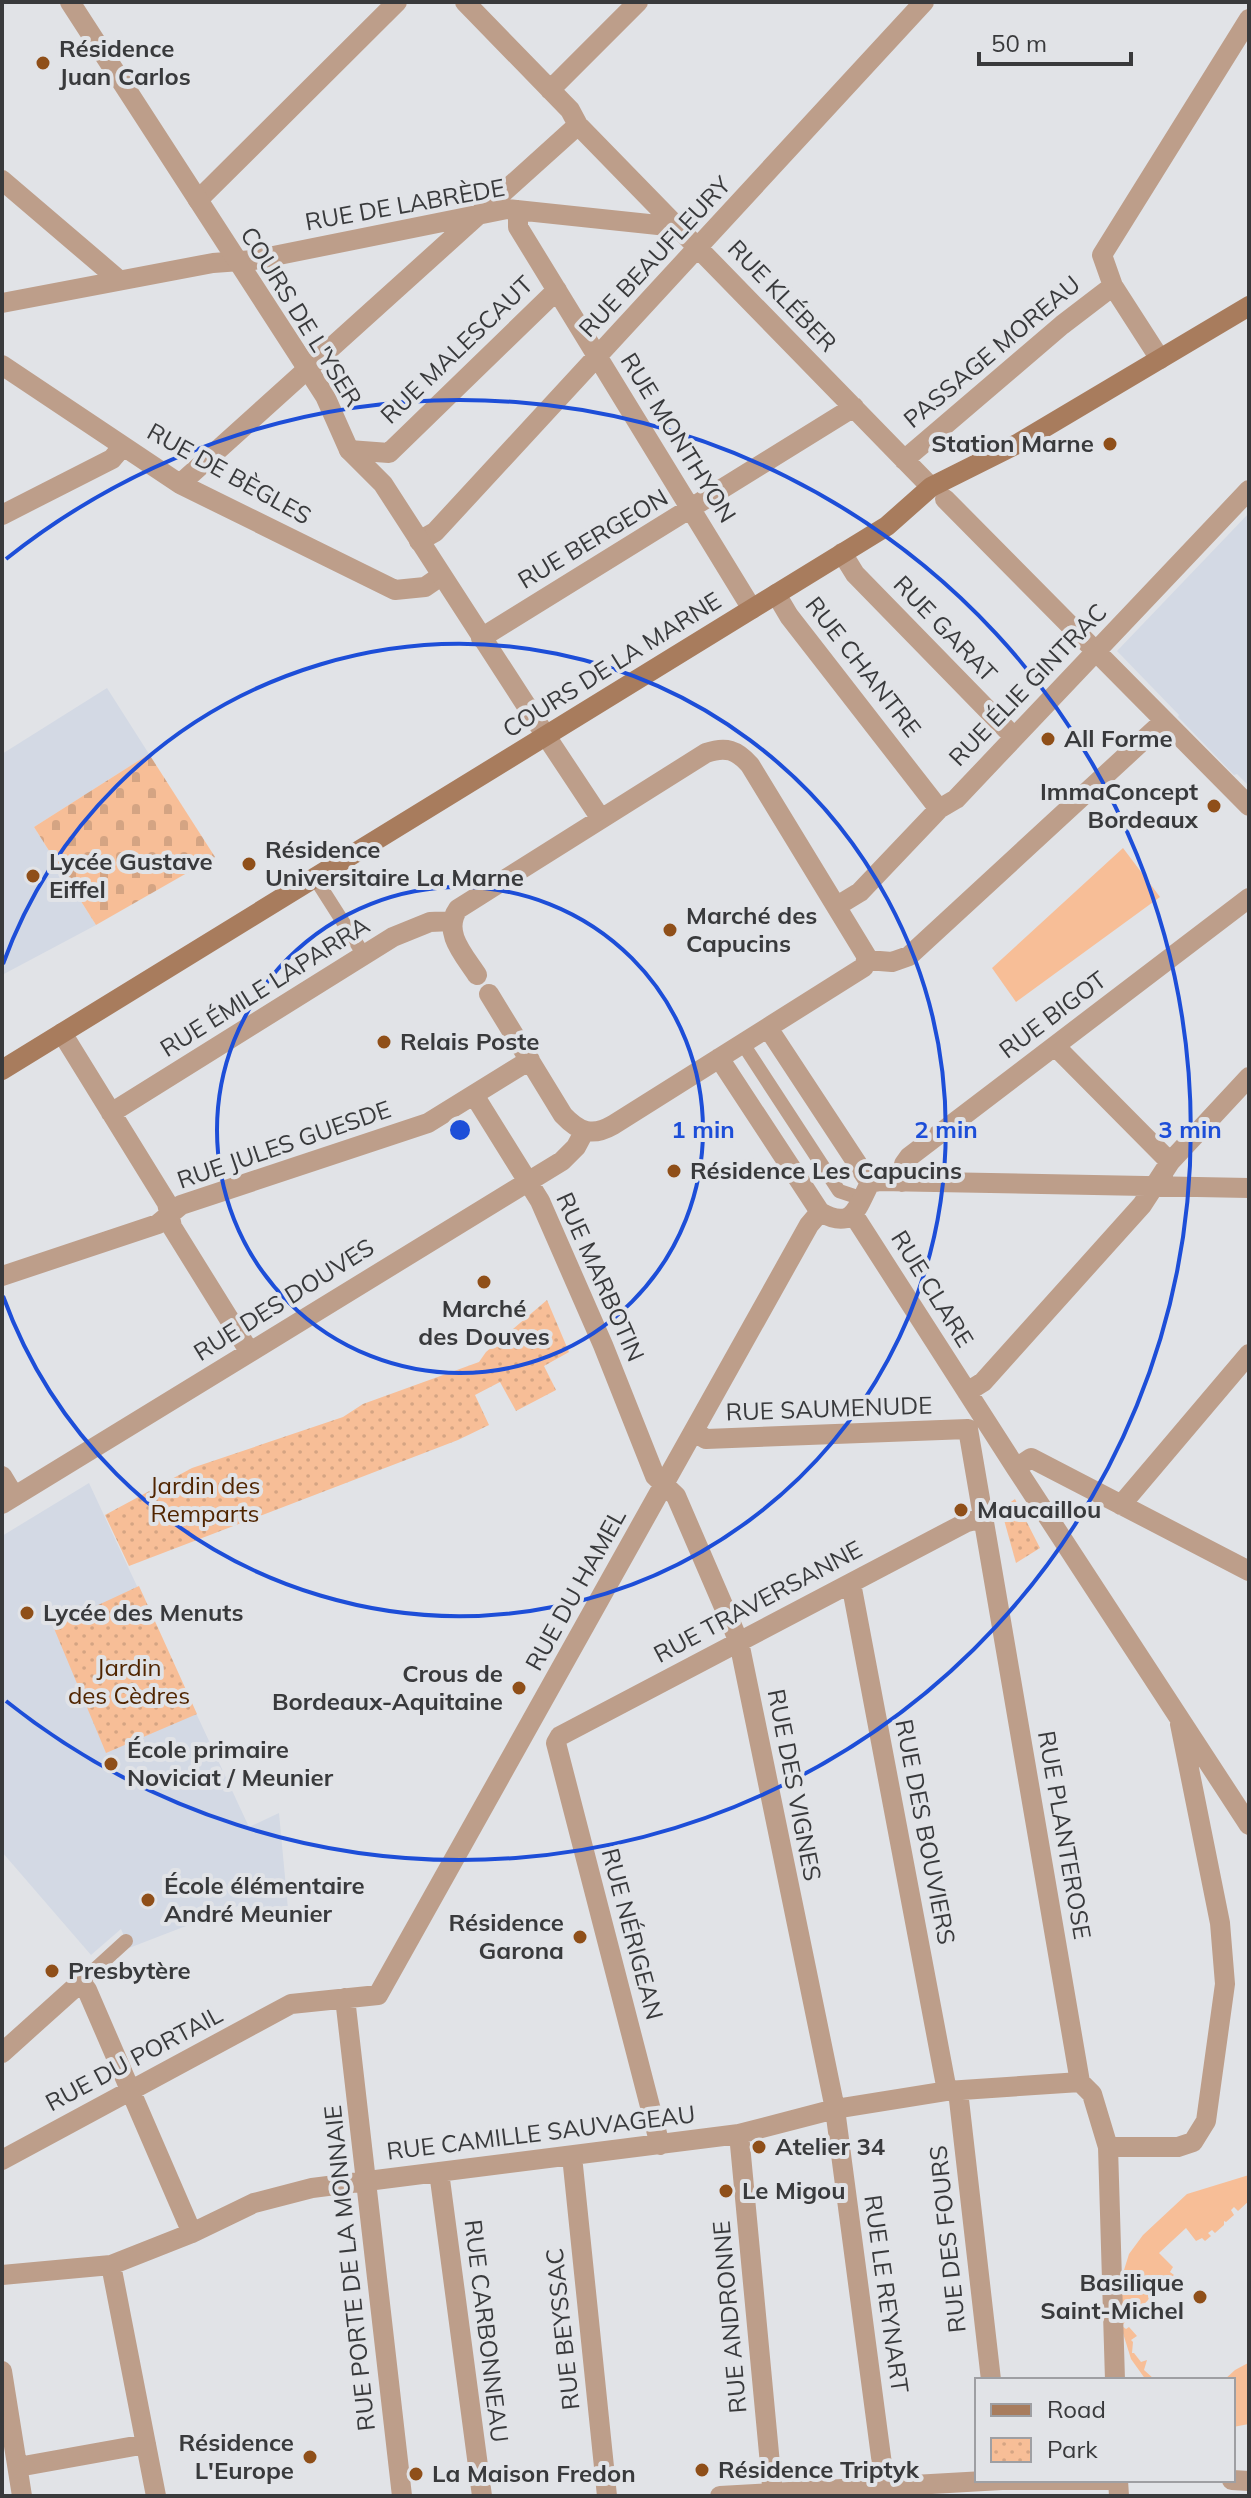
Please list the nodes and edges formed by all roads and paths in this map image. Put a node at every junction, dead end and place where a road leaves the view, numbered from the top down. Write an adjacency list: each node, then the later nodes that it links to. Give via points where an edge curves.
1 (70, 2): 10 (street, COURS DE L'YSER)
2 (397, 2): 10 (street)
3 (465, 2): 7 (street, RUE KLÉBER)
4 (638, 2): 7 (street)
5 (924, 2): 14 (street, RUE BEAUFLEURY)
6 (1249, 19): 17 (street, via 1102,255)
7 (550, 90): 8 (street, RUE KLÉBER)
8 (578, 125): 12 (street); 13 (street, RUE KLÉBER)
9 (2, 180): 16 (street)
10 (198, 200): 15 (street, COURS DE L'YSER)
11 (518, 210): 12 (street, RUE DE LABRÈDE); 13 (street, RUE DE LABRÈDE); 18 (street, RUE MONTHYON, via 518,227)
12 (478, 214): 15 (street, RUE DE LABRÈDE); 24 (street)
13 (677, 227): 14 (street, RUE KLÉBER)
14 (699, 248): 21 (street, RUE BEAUFLEURY); 25 (street, RUE KLÉBER)
15 (237, 260): 16 (street, RUE DE LABRÈDE); 24 (street, COURS DE L'YSER)
16 (119, 280): 19 (street, RUE DE LABRÈDE)
17 (1113, 286): 22 (street); 28 (street, PASSAGE MOREAU)
18 (557, 290): 21 (street, RUE MONTHYON); 27 (street, RUE MALESCAUT, via 389,453)
19 (2, 303)
20 (1249, 306): 22 (main road, COURS DE LA MARNE)
21 (598, 358): 32 (street, RUE MONTHYON); 34 (street, RUE BEAUFLEURY, via 435,532)
22 (1160, 359): 31 (main road, COURS DE LA MARNE)
23 (2, 365): 26 (street, RUE DE BÈGLES)
24 (308, 369): 27 (street, COURS DE L'YSER); 29 (street)
25 (854, 407): 28 (street, RUE KLÉBER); 32 (street, RUE BERGEON)
26 (123, 446): 29 (street, RUE DE BÈGLES); 33 (street, via 112,459)
27 (349, 450): 34 (street, COURS DE L'YSER, via 383,484)
28 (904, 460): 31 (street, RUE KLÉBER)
29 (180, 484): 36 (street, RUE DE BÈGLES, via 395,590 425,587)
30 (1249, 490): 40 (street, RUE ÉLIE GINTRAC)
31 (938, 493): 35 (main road, COURS DE LA MARNE); 40 (street, RUE KLÉBER)
32 (691, 509): 38 (street, RUE MONTHYON); 39 (street, RUE BERGEON)
33 (2, 515)
34 (419, 541): 36 (street, COURS DE L'YSER)
35 (842, 553): 37 (main road, COURS DE LA MARNE); 43 (street, RUE GARAT, via 855,574)
36 (441, 576): 39 (street, COURS DE L'YSER)
37 (776, 594): 38 (main road, COURS DE LA MARNE); 45 (street, RUE CHANTRE)
38 (752, 609): 42 (main road, COURS DE LA MARNE)
39 (481, 638): 42 (street, COURS DE L'YSER)
40 (1095, 651): 41 (street, RUE KLÉBER); 43 (street, RUE ÉLIE GINTRAC)
41 (1164, 721): 44 (street, RUE KLÉBER); 52 (street, via 909,956 892,962)
42 (546, 736): 46 (street, COURS DE L'YSER); 47 (main road, COURS DE LA MARNE)
43 (1014, 737): 45 (street, RUE ÉLIE GINTRAC, via 956,799)
44 (1249, 806)
45 (939, 809): 49 (street, RUE ÉLIE GINTRAC, via 860,892)
46 (601, 819): 49 (street, via 706,753 729,749 750,765); 50 (street, via 458,909)
47 (315, 878): 51 (street); 56 (main road, COURS DE LA MARNE)
48 (1249, 898): 58 (street, RUE BIGOT)
49 (837, 906): 52 (street)
50 (452, 921): 51 (street, RUE ÉMILE LAPARRA, via 403,932); 53 (street, via 455,940)
51 (364, 955): 64 (street, RUE ÉMILE LAPARRA)
52 (867, 960): 55 (street, via 864,967)
53 (477, 975)
54 (489, 994): 60 (street)
55 (768, 1028): 57 (street); 71 (street, RUE CLARE)
56 (62, 1033): 61 (main road, COURS DE LA MARNE); 64 (street)
57 (743, 1044): 59 (street); 71 (street, via 839,1191)
58 (1055, 1046): 66 (street); 68 (street, RUE BIGOT, via 909,1157)
59 (719, 1058): 65 (street, via 603,1130); 73 (street)
60 (530, 1060): 63 (street, RUE JULES GUESDE); 65 (street, via 563,1115)
61 (2, 1070)
62 (1249, 1077): 66 (street)
63 (474, 1095): 67 (street, RUE MARBOTIN); 72 (street, RUE JULES GUESDE, via 428,1123 181,1205)
64 (111, 1113): 72 (street)
65 (584, 1132): 67 (street, RUE DES DOUVES, via 562,1161)
66 (1170, 1162): 69 (street)
67 (528, 1180): 75 (street, RUE DES DOUVES); 82 (street, RUE MARBOTIN, via 655,1476)
68 (902, 1182): 69 (street); 71 (street)
69 (1155, 1186): 70 (street); 77 (street, via 983,1382)
70 (1249, 1188)
71 (862, 1199): 73 (street, via 840,1219); 77 (street, RUE CLARE)
72 (170, 1214): 74 (street, RUE JULES GUESDE, via 158,1224); 75 (street, via 172,1227)
73 (814, 1219): 79 (street, RUE DU HAMEL)
74 (2, 1276)
75 (249, 1351): 83 (street, RUE DES DOUVES)
76 (1249, 1354): 84 (street)
77 (967, 1392): 78 (street, RUE CLARE)
78 (976, 1424): 79 (street, RUE SAUMENUDE, via 706,1439); 80 (street, RUE CLARE); 85 (street, RUE PLANTEROSE)
79 (694, 1432): 82 (street, RUE DU HAMEL)
80 (1016, 1468): 84 (street, via 1031,1458); 89 (street, RUE CLARE)
81 (2, 1476): 83 (street)
82 (664, 1485): 88 (street, RUE DES VIGNES, via 676,1496); 90 (street, RUE DU HAMEL)
83 (8, 1500)
84 (1121, 1505): 86 (street)
85 (983, 1518): 87 (street, RUE TRAVERSANNE); 97 (street, RUE PLANTEROSE)
86 (1249, 1571)
87 (851, 1583): 88 (street, RUE TRAVERSANNE); 99 (street, RUE DES BOUVIERS)
88 (739, 1642): 91 (street, RUE TRAVERSANNE); 100 (street, RUE DES VIGNES)
89 (1178, 1713): 92 (street, RUE CLARE); 103 (street, via 1220,1923 1225,1984 1206,2121 1193,2142 1178,2147)
90 (532, 1721): 91 (street); 95 (street, RUE DU HAMEL, via 378,1995)
91 (560, 1736): 102 (street, RUE NÉRIGEAN, via 556,1743)
92 (1249, 1825)
93 (126, 1941): 94 (street)
94 (81, 1982): 96 (street); 98 (street)
95 (345, 1998): 98 (street, RUE DU PORTAIL, via 291,2004); 107 (street, RUE PORTE DE LA MONNAIE)
96 (2, 2053)
97 (1086, 2088): 99 (street, RUE CAMILLE SAUVAGEAU); 103 (street, RUE PLANTEROSE)
98 (130, 2091): 105 (street, RUE DU PORTAIL); 108 (street)
99 (952, 2091): 100 (street, RUE CAMILLE SAUVAGEAU); 112 (street, RUE DES FOURS)
100 (835, 2109): 101 (street, RUE CAMILLE SAUVAGEAU); 117 (street, RUE LE REYNART)
101 (739, 2134): 102 (street, RUE CAMILLE SAUVAGEAU); 118 (street, RUE ANDRONNE)
102 (660, 2145): 104 (street, RUE CAMILLE SAUVAGEAU)
103 (1108, 2147): 113 (street, RUE PLANTEROSE)
104 (572, 2156): 106 (street, RUE CAMILLE SAUVAGEAU); 123 (street, RUE BEYSSAC)
105 (2, 2160)
106 (439, 2172): 107 (street, RUE CAMILLE SAUVAGEAU); 122 (street, RUE CARBONNEAU)
107 (367, 2181): 108 (street, RUE CAMILLE SAUVAGEAU, via 280,2195); 121 (street, RUE PORTE DE LA MONNAIE)
108 (192, 2233): 109 (street, RUE CAMILLE SAUVAGEAU)
109 (111, 2265): 110 (street, RUE CAMILLE SAUVAGEAU); 114 (street)
110 (2, 2275)
111 (2, 2371): 115 (street)
112 (991, 2378)
113 (1115, 2378)
114 (146, 2444): 115 (street); 120 (street)
115 (18, 2467): 119 (street)
116 (975, 2482): 117 (street)
117 (885, 2487): 118 (street)
118 (773, 2495): 124 (street)
119 (22, 2496)
120 (156, 2496)
121 (402, 2496)
122 (482, 2496)
123 (607, 2496)
124 (720, 2496)

